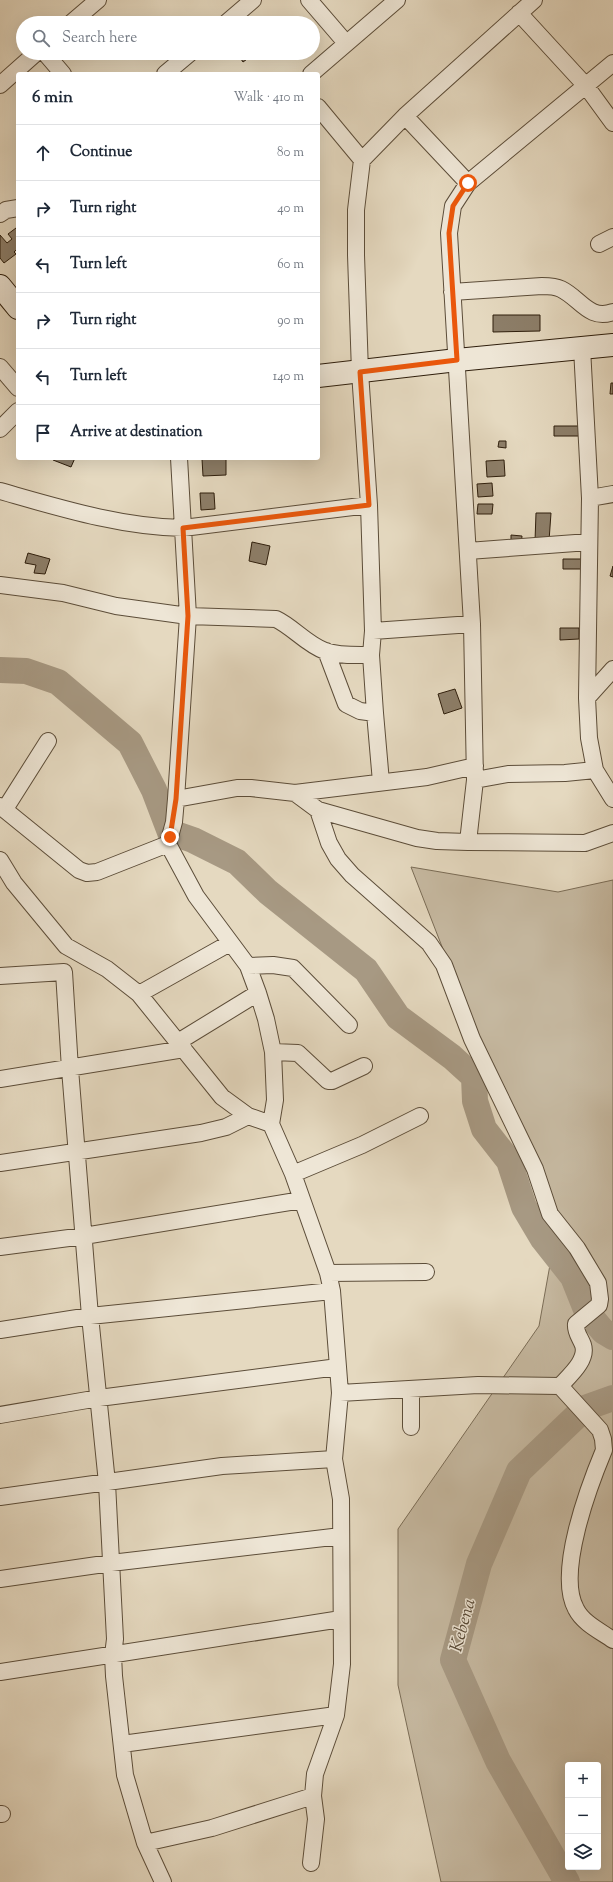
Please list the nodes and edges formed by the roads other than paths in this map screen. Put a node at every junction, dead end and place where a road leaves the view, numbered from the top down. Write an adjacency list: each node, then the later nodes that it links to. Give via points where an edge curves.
1 (253, 0): 7 (street)
2 (308, 0): 8 (street)
3 (397, 0): 8 (street)
4 (93, 2): 6 (street)
5 (525, 5): 17 (street); 19 (street)
6 (78, 16)
7 (234, 16)
8 (346, 42): 15 (street)
9 (28, 60): 16 (street)
10 (51, 60): 13 (street)
11 (182, 60): 14 (street)
12 (613, 63): 17 (street)
13 (61, 72)
14 (167, 72)
15 (312, 72)
16 (0, 85)
17 (586, 86): 20 (street); 22 (street)
18 (320, 109): 21 (street)
19 (405, 116): 21 (street); 22 (street)
20 (613, 122)
21 (362, 160): 33 (street, via 356,210)
22 (468, 183): 26 (street, via 453,206 450,219)
23 (16, 208): 24 (street)
24 (0, 214)
25 (0, 286): 27 (main road)
26 (452, 292): 28 (street, via 554,287 567,293 593,313); 31 (street)
27 (16, 306)
28 (613, 312)
29 (613, 345): 30 (main road)
30 (582, 348): 31 (main road); 41 (street)
31 (457, 360): 33 (main road); 45 (street)
32 (0, 367): 35 (street)
33 (360, 372): 34 (main road); 42 (street)
34 (320, 376)
35 (16, 386)
36 (16, 413): 37 (street)
37 (0, 430)
38 (179, 460): 43 (street)
39 (0, 491): 43 (street, via 130,524 156,528)
40 (613, 494): 41 (street)
41 (590, 498): 44 (street)
42 (369, 505): 43 (street); 49 (street)
43 (183, 528): 47 (street)
44 (589, 542): 45 (street); 53 (street)
45 (468, 551): 48 (street)
46 (0, 586): 47 (street, via 63,593 116,606)
47 (188, 616): 50 (street, via 276,619 286,623 310,643); 60 (street)
48 (472, 624): 49 (street); 57 (street)
49 (373, 631): 51 (street)
50 (326, 651): 51 (street); 54 (street, via 346,704 360,711)
51 (372, 655): 54 (street)
52 (613, 669): 53 (street)
53 (587, 698): 56 (street, via 589,738)
54 (375, 713): 58 (street)
55 (48, 741): 62 (street)
56 (595, 770): 57 (street, via 565,773); 61 (street)
57 (475, 773): 58 (street); 66 (street)
58 (381, 782): 59 (street)
59 (295, 793): 60 (street, via 237,788); 63 (street)
60 (176, 799): 65 (street)
61 (613, 799)
62 (2, 808): 65 (street, via 87,873 97,872)
63 (318, 810): 66 (street, via 417,838 437,842); 97 (street, via 329,843 338,859 352,875 429,943 444,965 472,1039 535,1169 550,1214 577,1248 598,1283 600,1299 595,1309 576,1324 584,1355)
64 (613, 833): 66 (street, via 584,843)
65 (171, 834): 69 (street, via 196,896)
66 (468, 842)
67 (0, 860): 68 (street)
68 (7, 884): 70 (street)
69 (230, 943): 71 (street); 75 (street)
70 (66, 946): 72 (street); 75 (street, via 106,969)
71 (248, 966): 74 (street); 76 (street, via 279,965 293,968)
72 (64, 972): 73 (street); 80 (street)
73 (0, 976)
74 (258, 993): 77 (street); 78 (street)
75 (139, 994): 77 (street)
76 (349, 1025)
77 (181, 1046): 80 (street); 82 (street, via 222,1097)
78 (273, 1052): 79 (street, via 298,1053 328,1081); 84 (street, via 275,1100)
79 (364, 1066)
80 (70, 1069): 81 (street); 85 (street)
81 (0, 1079)
82 (248, 1116): 84 (street); 85 (street, via 226,1127 201,1134)
83 (420, 1116): 87 (street, via 362,1145)
84 (271, 1124): 87 (street)
85 (77, 1151): 86 (street); 89 (street)
86 (0, 1163)
87 (293, 1174): 88 (street)
88 (302, 1200): 89 (street); 92 (street)
89 (84, 1236): 90 (street); 94 (street)
90 (0, 1247)
91 (426, 1272): 92 (street)
92 (328, 1273): 93 (street)
93 (332, 1291): 94 (street); 96 (street)
94 (90, 1316): 95 (street); 100 (street)
95 (0, 1330)
96 (338, 1367): 99 (street); 100 (street)
97 (560, 1386): 98 (street, via 478,1384); 103 (street, via 600,1430)
98 (410, 1389): 99 (street); 102 (street)
99 (340, 1393): 104 (street)
100 (99, 1398): 101 (street); 105 (street)
101 (0, 1415)
102 (411, 1427)
103 (608, 1455): 111 (street, via 580,1514 571,1564 570,1592 580,1617)
104 (334, 1459): 105 (street, via 222,1466); 107 (street, via 341,1499)
105 (106, 1483): 106 (street); 108 (street)
106 (0, 1497)
107 (341, 1536): 108 (street); 110 (street)
108 (111, 1563): 109 (street); 112 (street, via 115,1639)
109 (0, 1579)
110 (341, 1620): 112 (street); 114 (street, via 342,1664)
111 (613, 1640)
112 (112, 1655): 113 (street); 115 (street)
113 (0, 1672)
114 (336, 1715): 115 (street); 116 (street, via 315,1774)
115 (122, 1744): 117 (street, via 125,1775)
116 (313, 1796): 117 (street, via 212,1828); 118 (street, via 316,1818)
117 (145, 1843): 119 (street)
118 (311, 1863)
119 (163, 1882)

